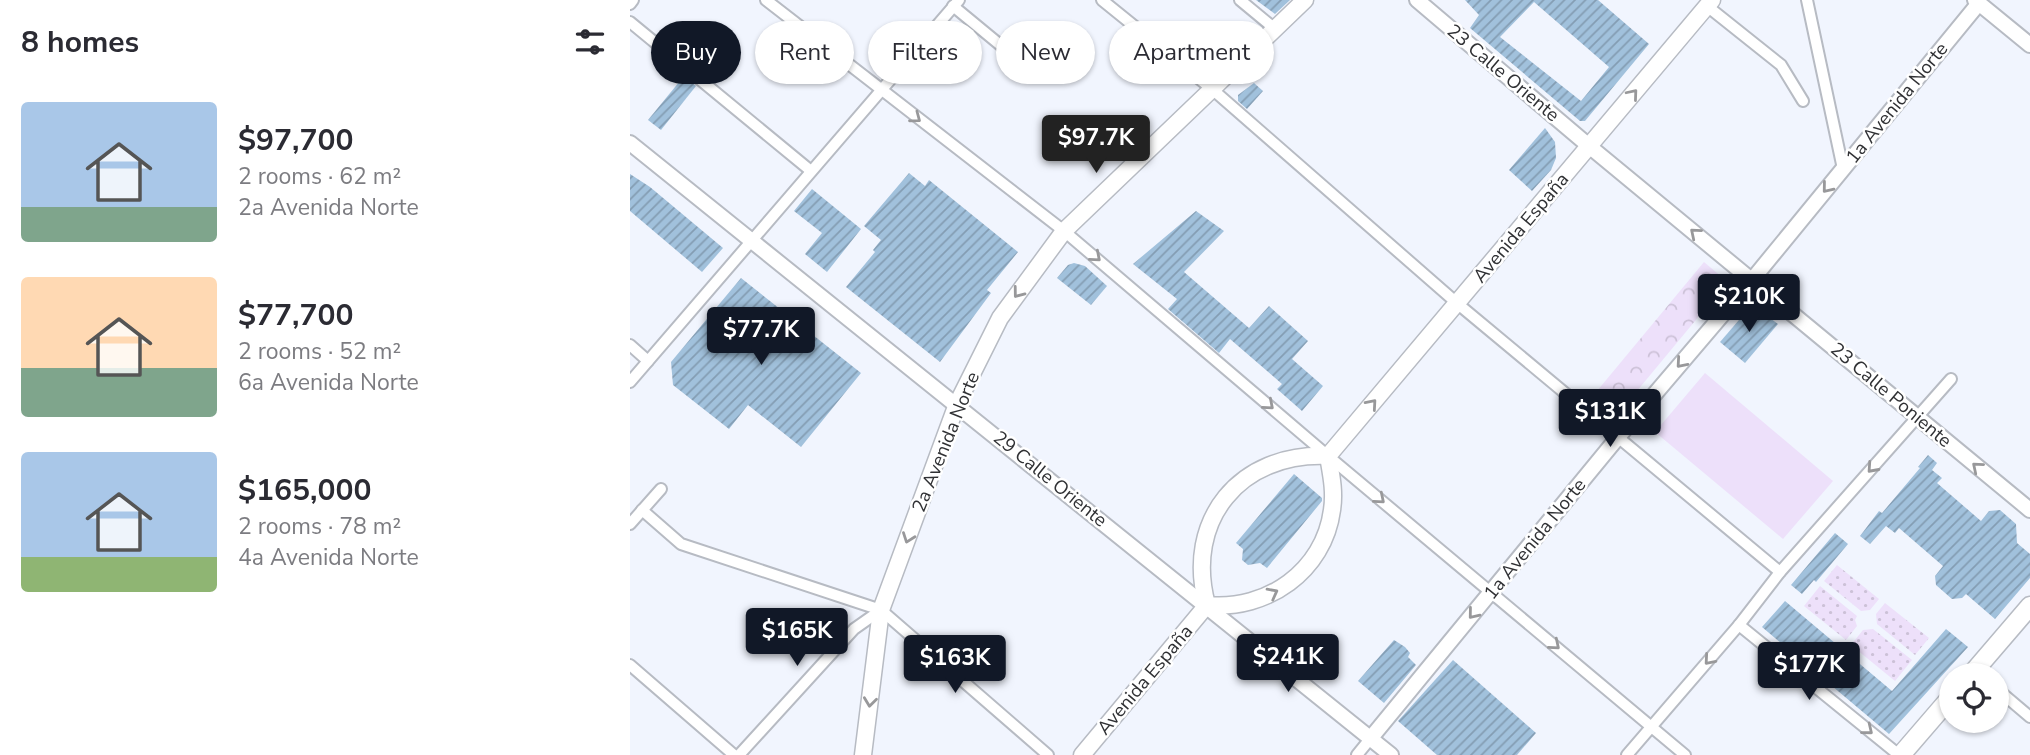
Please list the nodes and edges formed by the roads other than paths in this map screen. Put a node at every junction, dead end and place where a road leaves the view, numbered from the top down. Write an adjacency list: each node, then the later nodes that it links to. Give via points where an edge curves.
1 (766, 0): 15 (street)
2 (1102, 0): 14 (street)
3 (1240, 0): 11 (street)
4 (1305, 0): 11 (main road, 2a Avenida Norte)
5 (1417, 0): 18 (street, 23 Calle Oriente)
6 (1807, 0): 19 (street)
7 (1978, 1): 13 (street); 19 (street, 1a Avenida Norte)
8 (956, 3): 12 (street); 15 (street)
9 (1709, 3): 16 (street, via 1781,65); 18 (main road, Avenida España, one-way to 9)
10 (630, 22): 20 (street)
11 (1275, 29): 14 (main road, 2a Avenida Norte)
12 (996, 39)
13 (2030, 45)
14 (1212, 89): 21 (main road, 2a Avenida Norte); 24 (street)
15 (881, 90): 20 (street); 21 (street, one-way to 21)
16 (1803, 102)
17 (630, 143): 22 (street, 29 Calle Oriente)
18 (1589, 146): 23 (street, 23 Calle Poniente, one-way to 18); 24 (main road, Avenida España)
19 (1843, 169): 23 (street, 1a Avenida Norte, one-way to 23)
20 (811, 171): 22 (street)
21 (1065, 231): 29 (main road, 2a Avenida Norte, one-way to 29, via 1000,318); 32 (street, one-way to 32)
22 (752, 240): 26 (street); 29 (street, 29 Calle Oriente)
23 (1752, 280): 30 (street, 23 Calle Poniente); 31 (street, 1a Avenida Norte, one-way to 31)
24 (1458, 304): 31 (street); 32 (main road, Avenida España, one-way to 24)
25 (630, 345): 26 (street)
26 (648, 361): 28 (street)
27 (1951, 379): 30 (street)
28 (630, 382)
29 (957, 404): 39 (street, 29 Calle Oriente); 41 (main road, 2a Avenida Norte, one-way to 41)
30 (1918, 417): 35 (street, 23 Calle Poniente, one-way to 30); 37 (street, one-way to 37)
31 (1619, 436): 37 (street); 38 (street, 1a Avenida Norte)
32 (1328, 456): 38 (street, one-way to 38); 39 (main road, one-way to 32, via 1241,605 1266,597 1288,584 1313,559 1332,510); 39 (main road, via 1293,457 1259,468 1220,504 1202,553)
33 (661, 489): 34 (street)
34 (642, 510): 36 (street); 41 (street, via 681,544)
35 (2030, 510)
36 (630, 524)
37 (1780, 572): 42 (street)
38 (1491, 592): 48 (street, one-way to 48); 49 (street, 1a Avenida Norte, one-way to 49)
39 (1208, 605): 49 (street, 29 Calle Oriente); 53 (main road, Avenida España)
40 (2030, 606): 43 (main road)
41 (881, 610): 50 (street, via 854,629); 51 (main road, 2a Avenida Norte, one-way to 51); 52 (street)
42 (1739, 625): 48 (street, one-way to 48); 58 (street, one-way to 58)
43 (1984, 663)
44 (630, 665): 50 (street)
45 (2009, 699): 47 (street)
46 (1939, 711): 58 (main road)
47 (2030, 717)
48 (1651, 727): 56 (street); 57 (street)
49 (1370, 739): 54 (street, 1a Avenida Norte); 55 (street, 29 Calle Oriente)
50 (737, 755)
51 (863, 755)
52 (1048, 755)
53 (1082, 755)
54 (1357, 755)
55 (1391, 755)
56 (1627, 755)
57 (1685, 755)
58 (1900, 755)

